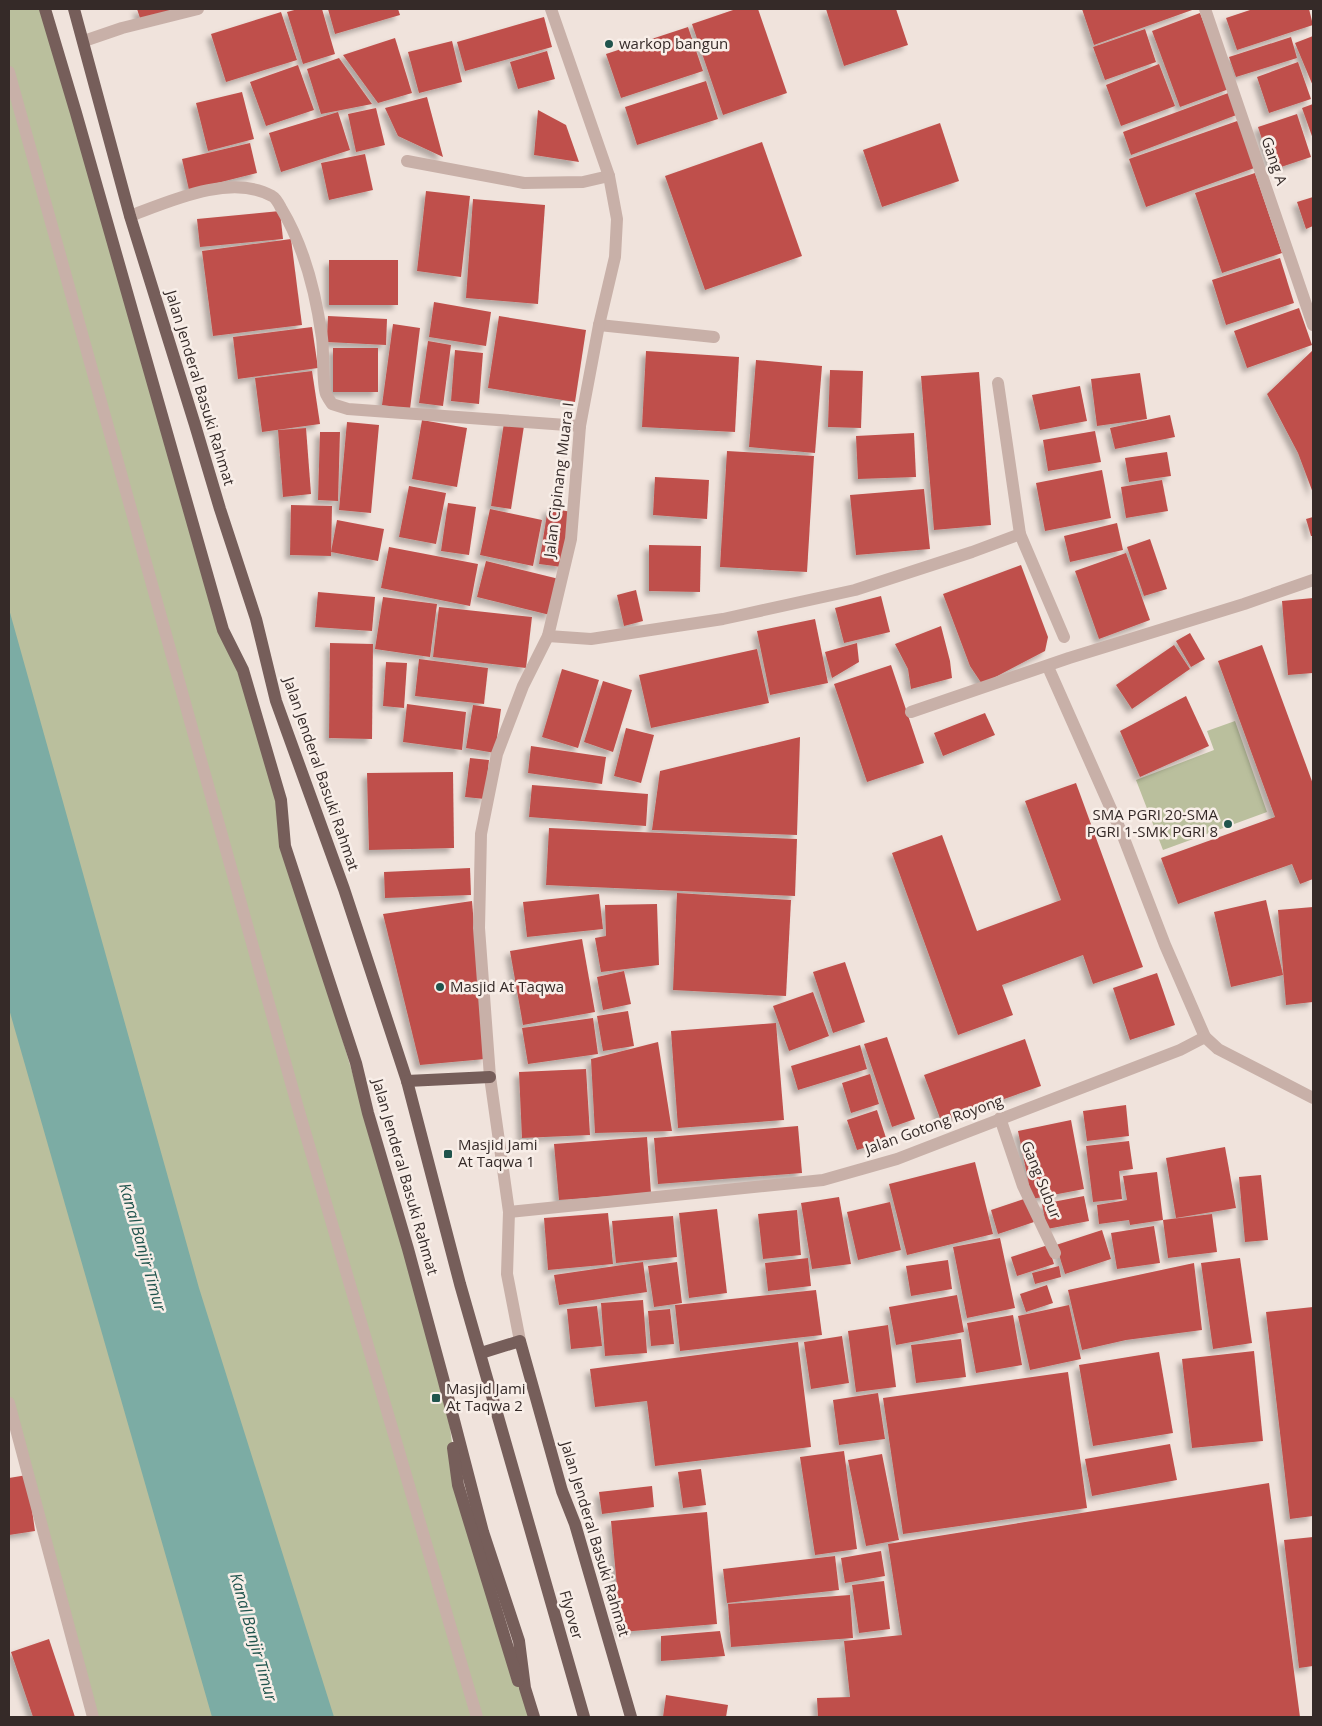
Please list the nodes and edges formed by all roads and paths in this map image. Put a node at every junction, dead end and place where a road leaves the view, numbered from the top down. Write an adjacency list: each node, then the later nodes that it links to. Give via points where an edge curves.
1 (45, 9): 31 (main road, Jalan Jenderal Basuki Rahmat, via 223,630 243,670 281,800 285,846 356,1063)
2 (74, 9): 6 (main road, Jalan Jenderal Basuki Rahmat)
3 (198, 9): 6 (street)
4 (551, 9): 9 (street, Jalan Cipinang Muara I)
5 (1205, 9): 12 (street, Gang A)
6 (84, 41): 10 (main road, Jalan Jenderal Basuki Rahmat)
7 (9, 72): 35 (street, via 298,1108)
8 (407, 162): 9 (street, via 524,183 583,182)
9 (609, 176): 11 (street, Jalan Cipinang Muara I, via 617,219 615,257)
10 (130, 216): 15 (street, via 210,190 253,188 274,197 289,221 314,295 322,340 326,394 332,404 348,409); 24 (main road, Jalan Jenderal Basuki Rahmat, via 256,618 276,701 344,889)
11 (599, 324): 13 (street); 15 (street, Jalan Cipinang Muara I)
12 (1313, 325)
13 (714, 337)
14 (998, 383): 16 (street)
15 (580, 426): 18 (street, Jalan Cipinang Muara I, via 571,539)
16 (1020, 534): 18 (street, via 855,590 723,619 592,639); 19 (street)
17 (1313, 580): 20 (street)
18 (548, 636): 23 (street, Jalan Cipinang Muara I, via 523,686 497,754 481,834 479,928)
19 (1064, 637)
20 (1048, 667): 21 (street); 22 (street, via 1123,836)
21 (911, 712)
22 (1205, 1037): 25 (street, via 1218,1049); 26 (street, Jalan Gotong Royong, via 1180,1050)
23 (490, 1077): 24 (main road); 27 (street, Jalan Cipinang Muara I)
24 (407, 1082): 30 (main road, Jalan Jenderal Basuki Rahmat)
25 (1313, 1098)
26 (1000, 1118): 27 (street, Jalan Gotong Royong, via 897,1159 823,1180); 28 (street, Gang Subur, via 1023,1186)
27 (509, 1212): 29 (street, Jalan Cipinang Muara I, via 507,1274)
28 (1054, 1253)
29 (520, 1341): 30 (main road); 39 (main road, Jalan Jenderal Basuki Rahmat)
30 (481, 1353): 33 (main road, Jalan Jenderal Basuki Rahmat)
31 (443, 1378): 36 (main road, Jalan Jenderal Basuki Rahmat, via 458,1485); 37 (main road, Jalan Jenderal Basuki Rahmat, via 483,1532 519,1641 525,1688)
32 (9, 1403): 34 (street)
33 (528, 1521): 38 (main road, Flyover)
34 (93, 1717)
35 (477, 1717)
36 (529, 1717)
37 (534, 1717)
38 (584, 1717)
39 (631, 1717)

